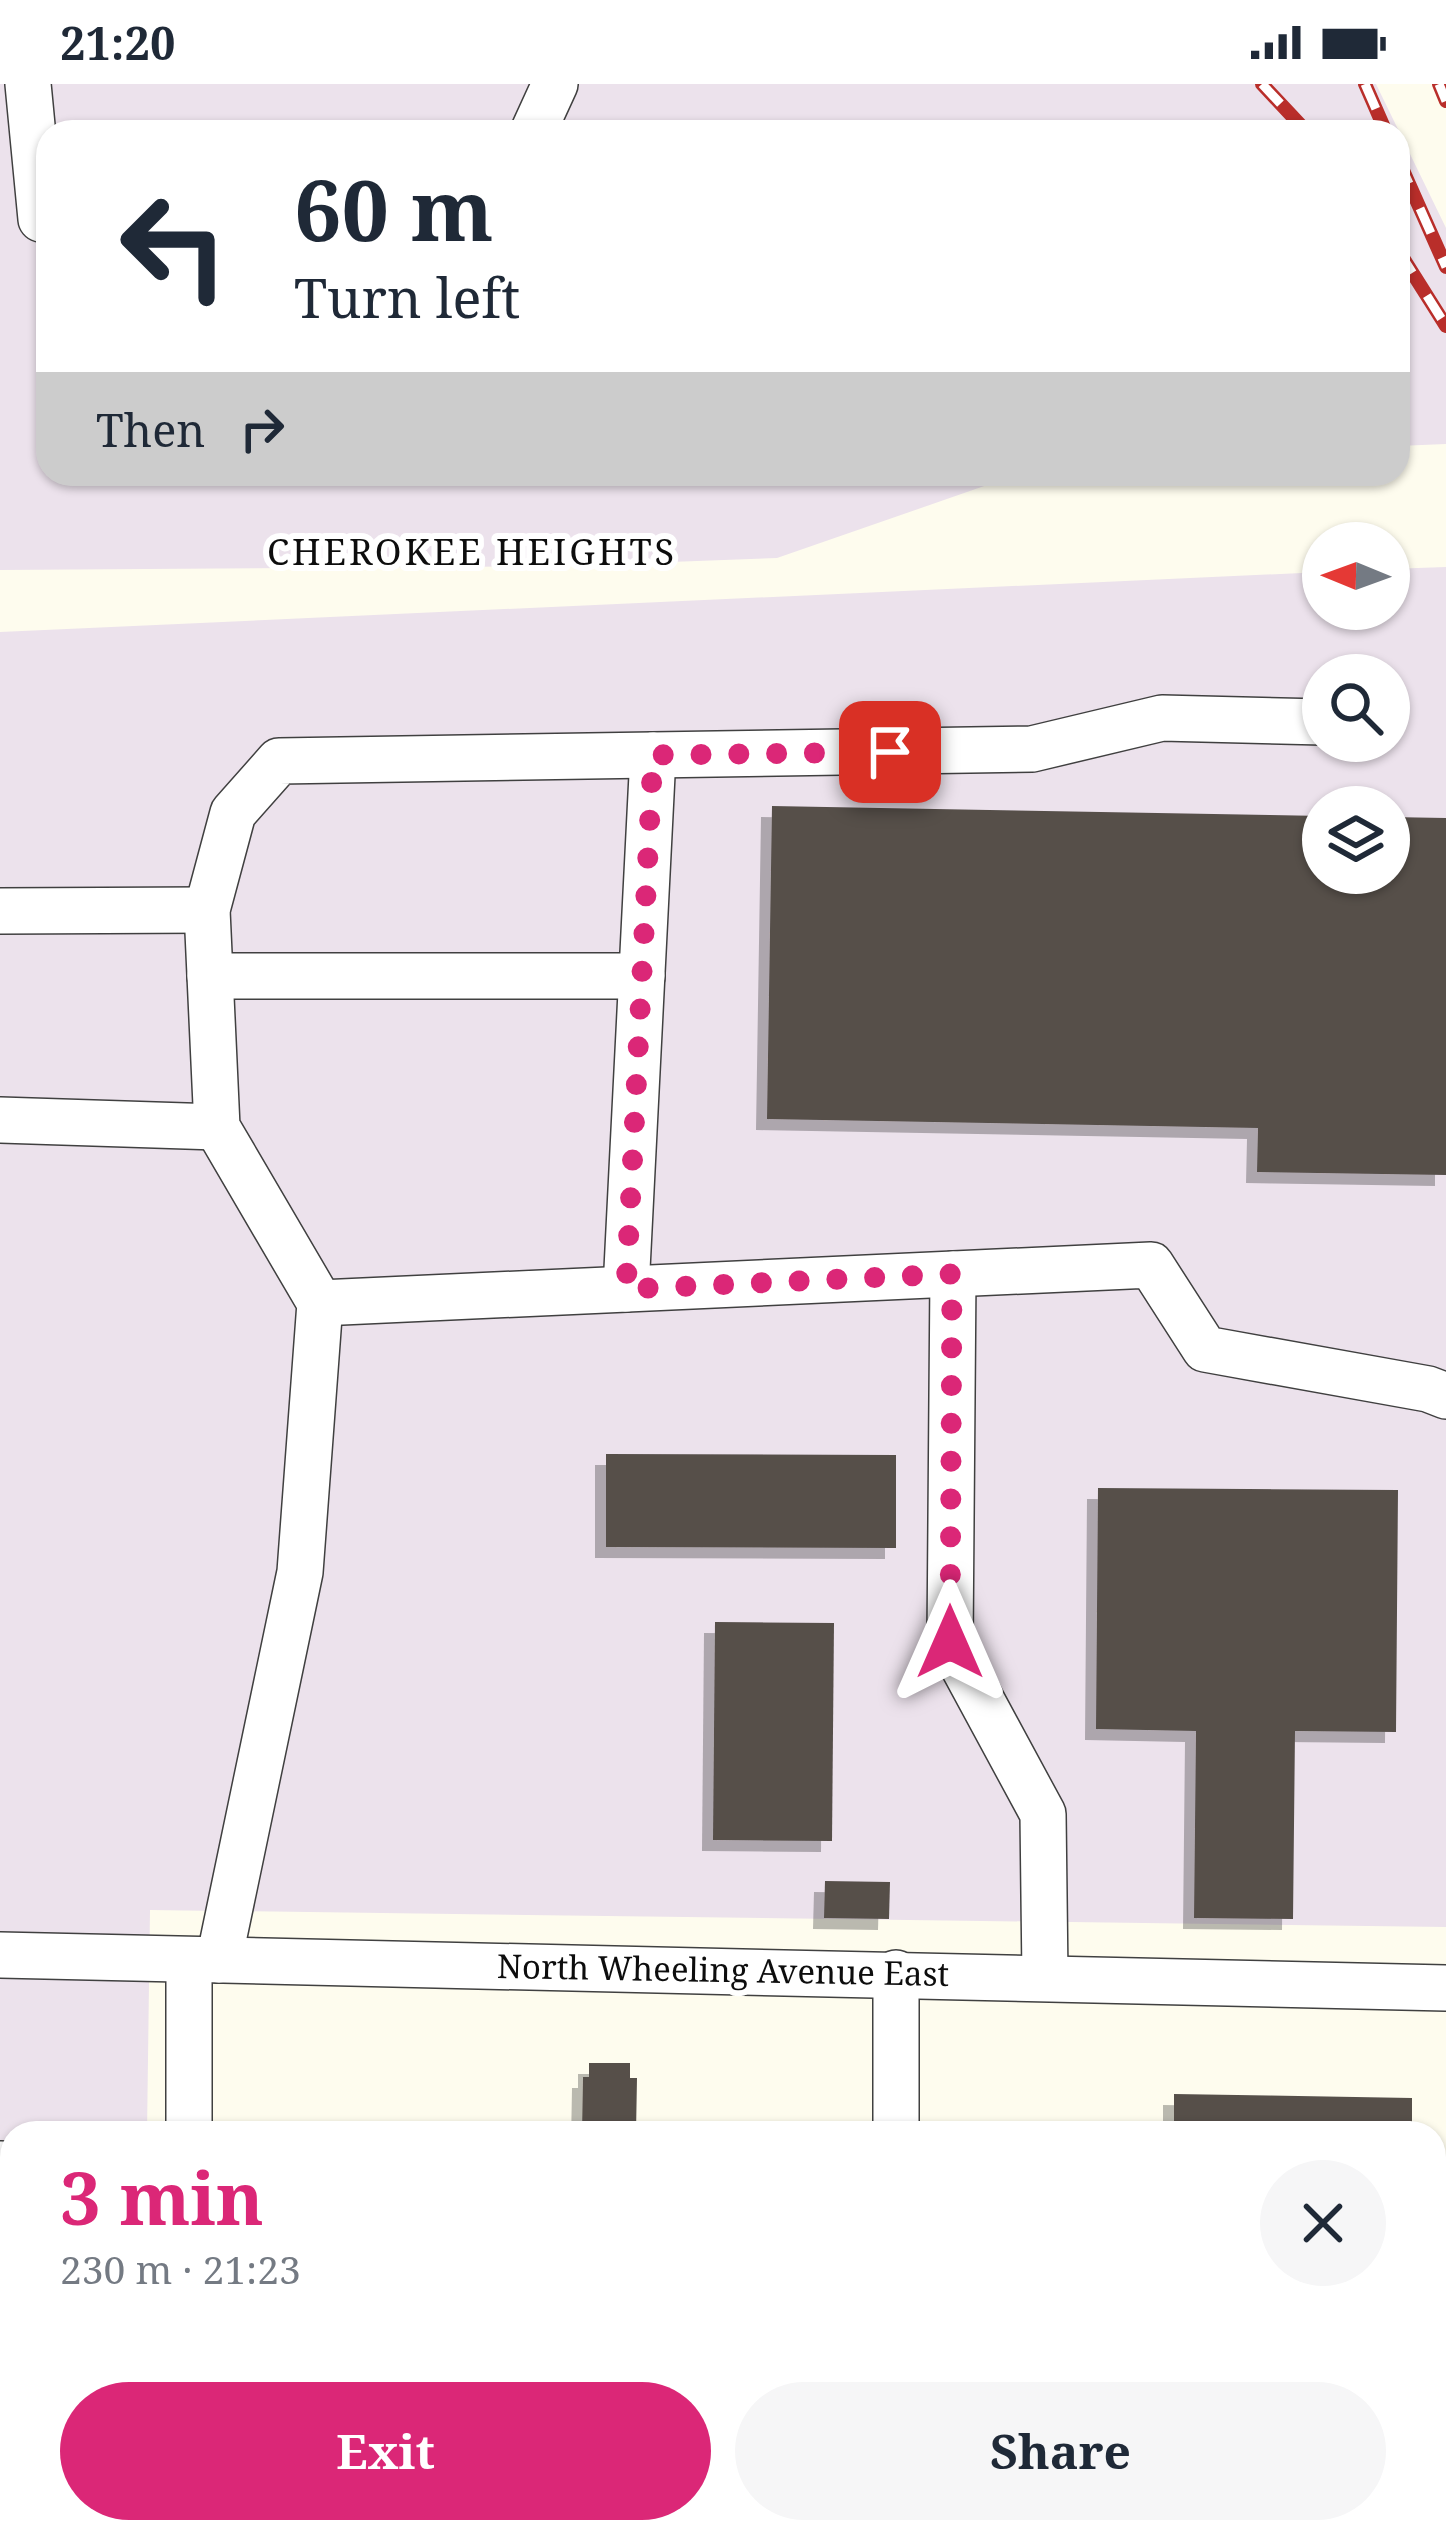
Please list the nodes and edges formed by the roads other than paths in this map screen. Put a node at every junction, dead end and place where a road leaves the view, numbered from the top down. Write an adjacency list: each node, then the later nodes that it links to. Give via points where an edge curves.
1 (28, 84): 4 (street)
2 (556, 84): 3 (street)
3 (539, 120)
4 (36, 166)
5 (1302, 721): 6 (street, via 1162,718 1032,749)
6 (653, 755): 7 (street, via 279,761 233,813); 10 (street)
7 (207, 910): 8 (street); 9 (street)
8 (0, 911)
9 (210, 976): 10 (street); 12 (street)
10 (642, 976): 14 (street)
11 (0, 1120): 12 (street)
12 (217, 1127): 15 (street)
13 (952, 1274): 14 (street); 16 (street, via 1151,1265 1205,1349); 20 (street, via 950,1642 1043,1814)
14 (626, 1289): 15 (street)
15 (320, 1303): 18 (street, via 300,1572)
16 (1446, 1396)
17 (0, 1955): 18 (street, North Wheeling Avenue East)
18 (204, 1960): 19 (street, North Wheeling Avenue East); 22 (street)
19 (896, 1973): 20 (street, North Wheeling Avenue East); 23 (street)
20 (1045, 1977): 21 (street, North Wheeling Avenue East)
21 (1446, 1988)
22 (190, 2121)
23 (896, 2121)

